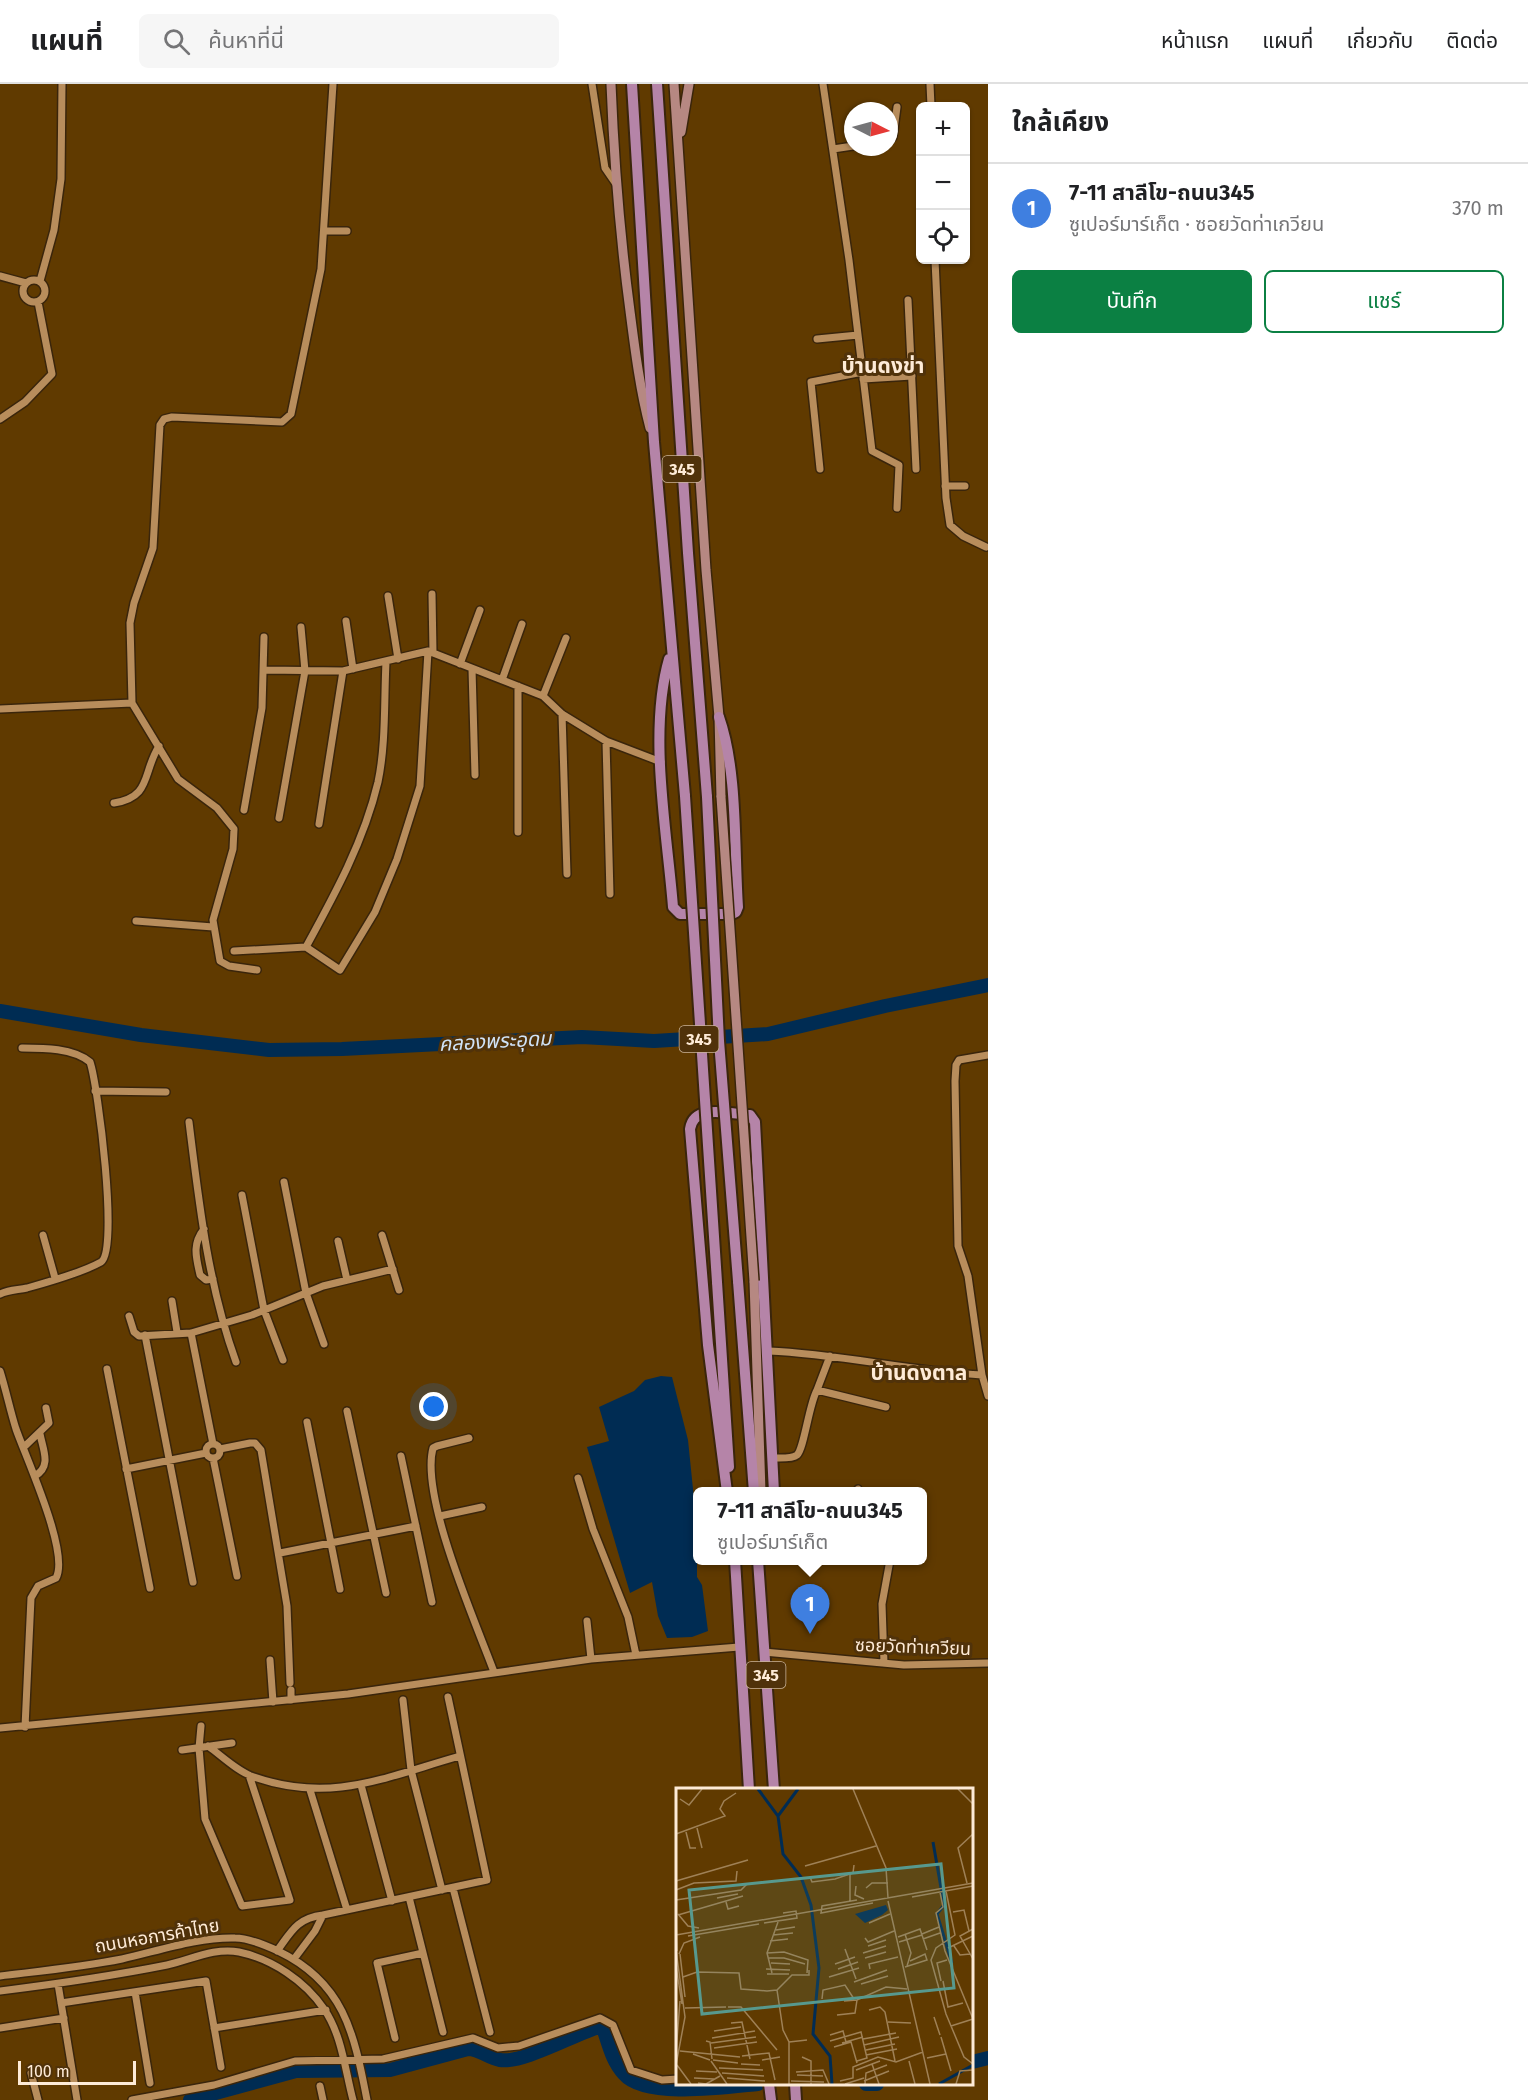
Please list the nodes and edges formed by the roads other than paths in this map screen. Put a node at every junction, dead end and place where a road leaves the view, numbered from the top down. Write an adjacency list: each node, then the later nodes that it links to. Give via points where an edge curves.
1 (62, 84): 22 (street, via 61,179 54,230)
2 (333, 84): 18 (street)
3 (592, 84): 17 (street, via 605,168)
4 (604, 84): 13 (main road)
5 (632, 84): 31 (main road, 345)
6 (657, 84): 134 (main road, 345, bridge, via 707,797 719,1041)
7 (674, 84): 16 (main road, 345)
8 (689, 84): 16 (main road)
9 (823, 84): 15 (street)
10 (930, 84): 12 (street)
11 (611, 87): 13 (main road, 345)
12 (931, 102)
13 (613, 134): 17 (main road, 345)
14 (844, 148): 15 (street)
15 (833, 149): 26 (street)
16 (679, 155): 62 (main road, 345)
17 (616, 184): 31 (main road, 345, via 636,351)
18 (324, 231): 19 (street); 59 (street, via 313,309 288,419 282,422 172,417 160,425 153,548 130,623)
19 (346, 231)
20 (935, 264): 34 (street)
21 (0, 276): 23 (street)
22 (40, 281): 23 (street); 25 (street, via 46,291)
23 (26, 283): 25 (street, via 25,297)
24 (908, 300): 29 (street)
25 (38, 302): 30 (street, via 52,374 25,402)
26 (858, 335): 27 (street); 28 (street)
27 (817, 339)
28 (863, 376): 29 (street); 32 (street, via 811,382); 36 (street, via 872,451 899,465)
29 (912, 376): 33 (street)
30 (0, 419)
31 (654, 442): 46 (main road, 345)
32 (820, 469)
33 (916, 469)
34 (945, 486): 35 (street); 37 (street, via 950,525 955,532)
35 (965, 486)
36 (897, 508)
37 (986, 547)
38 (432, 594): 47 (street)
39 (388, 596): 48 (street)
40 (480, 610): 50 (street)
41 (346, 621): 51 (street)
42 (522, 624): 56 (street)
43 (302, 627): 54 (street)
44 (264, 638): 53 (street)
45 (566, 638): 58 (street)
46 (672, 651): 65 (main road, via 666,669); 133 (main road, 345, bridge, via 685,796)
47 (430, 652): 48 (street); 50 (street); 76 (street, via 420,786 398,859 375,912 340,970)
48 (398, 659): 49 (street)
49 (386, 662): 51 (street); 76 (street, via 378,781 361,836)
50 (460, 664): 52 (street)
51 (353, 669): 55 (street)
52 (472, 669): 56 (street); 66 (street)
53 (265, 670): 54 (street); 68 (street)
54 (305, 671): 55 (street); 69 (street)
55 (343, 671): 70 (street)
56 (502, 680): 57 (street)
57 (518, 686): 58 (street); 71 (street)
58 (543, 696): 61 (street)
59 (132, 703): 60 (street); 64 (street)
60 (0, 709)
61 (562, 714): 63 (street); 72 (street)
62 (719, 717): 65 (main road, via 730,775 736,912 676,911); 135 (main road, 345, bridge, via 754,1281)
63 (606, 741): 65 (street); 73 (street)
64 (159, 746): 67 (street, via 141,792 132,800); 75 (street, via 178,780 218,808 234,829)
65 (661, 762)
66 (475, 775)
67 (114, 803)
68 (244, 810)
69 (279, 818)
70 (319, 824)
71 (518, 832)
72 (567, 874)
73 (610, 894)
74 (136, 921): 75 (street)
75 (213, 927): 78 (street, via 223,964)
76 (306, 947): 77 (street)
77 (234, 951)
78 (257, 970)
79 (22, 1048): 81 (street, via 48,1048 84,1058 92,1068)
80 (988, 1055): 111 (street, via 958,1060 956,1065 958,1246 968,1276)
81 (95, 1091): 82 (street); 91 (street, via 107,1192 107,1252 101,1262)
82 (166, 1092)
83 (189, 1122): 86 (street)
84 (284, 1182): 95 (street)
85 (242, 1195): 98 (street)
86 (204, 1229): 92 (street); 92 (street, via 196,1239 196,1254 200,1275 206,1280)
87 (43, 1235): 91 (street)
88 (382, 1235): 90 (street)
89 (338, 1241): 93 (street)
90 (393, 1269): 93 (street); 94 (street)
91 (55, 1278): 96 (street)
92 (213, 1279): 100 (street)
93 (347, 1280): 95 (street)
94 (399, 1290)
95 (306, 1293): 98 (street); 104 (street)
96 (0, 1294)
97 (172, 1301): 101 (street)
98 (264, 1310): 100 (street); 107 (street)
99 (129, 1317): 103 (street, via 135,1334)
100 (222, 1324): 102 (street); 108 (street)
101 (177, 1332): 102 (street); 103 (street)
102 (191, 1333): 121 (street)
103 (146, 1335): 128 (street)
104 (324, 1344)
105 (769, 1351): 106 (street); 127 (main road); 132 (main road, via 755,1122 750,1115 700,1112 693,1117 690,1129 708,1345)
106 (830, 1356): 111 (street); 112 (street)
107 (283, 1360)
108 (236, 1362)
109 (107, 1369): 129 (street)
110 (0, 1371): 113 (street)
111 (982, 1375): 114 (street)
112 (817, 1390): 115 (street); 127 (street, via 808,1410 800,1451 792,1457)
113 (3, 1391): 122 (street)
114 (988, 1396)
115 (886, 1407)
116 (46, 1408): 119 (street, via 50,1423)
117 (347, 1411): 140 (street)
118 (307, 1422): 141 (street)
119 (40, 1434): 122 (street); 130 (street, via 45,1464)
120 (469, 1438): 138 (street, via 433,1448 431,1460)
121 (213, 1444): 123 (street); 124 (street)
122 (24, 1447): 130 (street)
123 (220, 1449): 126 (street); 142 (street, via 255,1443 261,1450)
124 (206, 1453): 126 (street); 128 (street)
125 (401, 1456): 139 (street)
126 (213, 1458): 147 (street)
127 (773, 1458): 136 (main road)
128 (169, 1460): 129 (street); 148 (street)
129 (126, 1469): 150 (street)
130 (35, 1476): 167 (street, via 60,1565 56,1578 38,1586 32,1594)
131 (579, 1478): 157 (street, via 593,1529 628,1617)
132 (728, 1487)
133 (729, 1487)
134 (753, 1487)
135 (761, 1487)
136 (774, 1487)
137 (482, 1507): 138 (street)
138 (440, 1516): 162 (street, via 454,1566)
139 (416, 1527): 140 (street); 153 (street)
140 (373, 1535): 141 (street); 152 (street)
141 (331, 1543): 142 (street); 151 (street)
142 (280, 1553): 164 (street, via 287,1606)
143 (735, 1565): 155 (main road, 345)
144 (758, 1565): 149 (main road, 345)
145 (765, 1565): 149 (main road)
146 (889, 1565): 160 (street, via 882,1604)
147 (237, 1576)
148 (193, 1582)
149 (760, 1586): 156 (main road, 345)
150 (150, 1588)
151 (340, 1589)
152 (386, 1593)
153 (432, 1602)
154 (587, 1621): 158 (street)
155 (740, 1647): 157 (street); 178 (main road, 345)
156 (764, 1652): 160 (street, ซอยวัดท่าเกวียน); 179 (main road, 345)
157 (636, 1655): 158 (street)
158 (591, 1659): 162 (street)
159 (270, 1660): 166 (street)
160 (884, 1663): 161 (street, ซอยวัดท่าเกวียน)
161 (988, 1663)
162 (494, 1672): 164 (street)
163 (447, 1697): 174 (street)
164 (291, 1700): 166 (street)
165 (404, 1700): 175 (street)
166 (273, 1702): 167 (street)
167 (25, 1726): 169 (street)
168 (201, 1726): 172 (street)
169 (0, 1728)
170 (232, 1743): 171 (street)
171 (208, 1746): 172 (street); 176 (street)
172 (199, 1748): 173 (street); 176 (street, via 205,1819 242,1905 290,1900)
173 (182, 1750)
174 (460, 1756): 175 (street); 181 (street, via 487,1880)
175 (411, 1770): 177 (street); 182 (street)
176 (249, 1775): 180 (street)
177 (361, 1785): 180 (street); 184 (street)
178 (749, 1788)
179 (774, 1788)
180 (310, 1790): 185 (street)
181 (453, 1888): 182 (street); 200 (street)
182 (442, 1890): 183 (street)
183 (409, 1897): 184 (street); 188 (street)
184 (392, 1901): 185 (street)
185 (347, 1910): 186 (street)
186 (323, 1915): 187 (street, via 308,1917 297,1925); 189 (street)
187 (276, 1951): 189 (street, ถนนหอการค้าไทย); 190 (street, ถนนหอการค้าไทย, via 236,1937 117,1960)
188 (423, 1953): 199 (street); 201 (street, via 377,1963)
189 (294, 1959): 202 (street, ถนนหอการค้าไทย, via 319,1978 336,2000 353,2034)
190 (0, 1976)
191 (58, 1984): 192 (street, ถนนหอการค้าไทย); 194 (street); 195 (street, ถนนหอการค้าไทย, via 216,1952 237,1952 289,1974 307,1987)
192 (0, 1991)
193 (135, 1992): 194 (street); 198 (street, via 206,1981); 207 (street)
194 (61, 2003): 196 (street)
195 (326, 2010): 198 (street); 203 (street, ถนนหอการค้าไทย)
196 (63, 2018): 197 (street); 210 (street)
197 (0, 2028)
198 (214, 2028): 204 (street)
199 (443, 2032)
200 (490, 2032)
201 (395, 2038)
202 (360, 2060): 203 (street); 206 (street, via 395,2057 473,2038 498,2048 519,2046 600,2018 613,2025 631,2070 652,2078); 214 (street, ถนนหอการค้าไทย)
203 (345, 2063): 211 (street, via 295,2061 214,2085); 213 (street, ถนนหอการค้าไทย)
204 (221, 2067)
205 (31, 2073): 209 (street)
206 (676, 2079)
207 (150, 2083)
208 (320, 2086): 212 (street)
209 (38, 2100)
210 (77, 2100)
211 (132, 2100)
212 (323, 2100)
213 (353, 2100)
214 (368, 2100)

